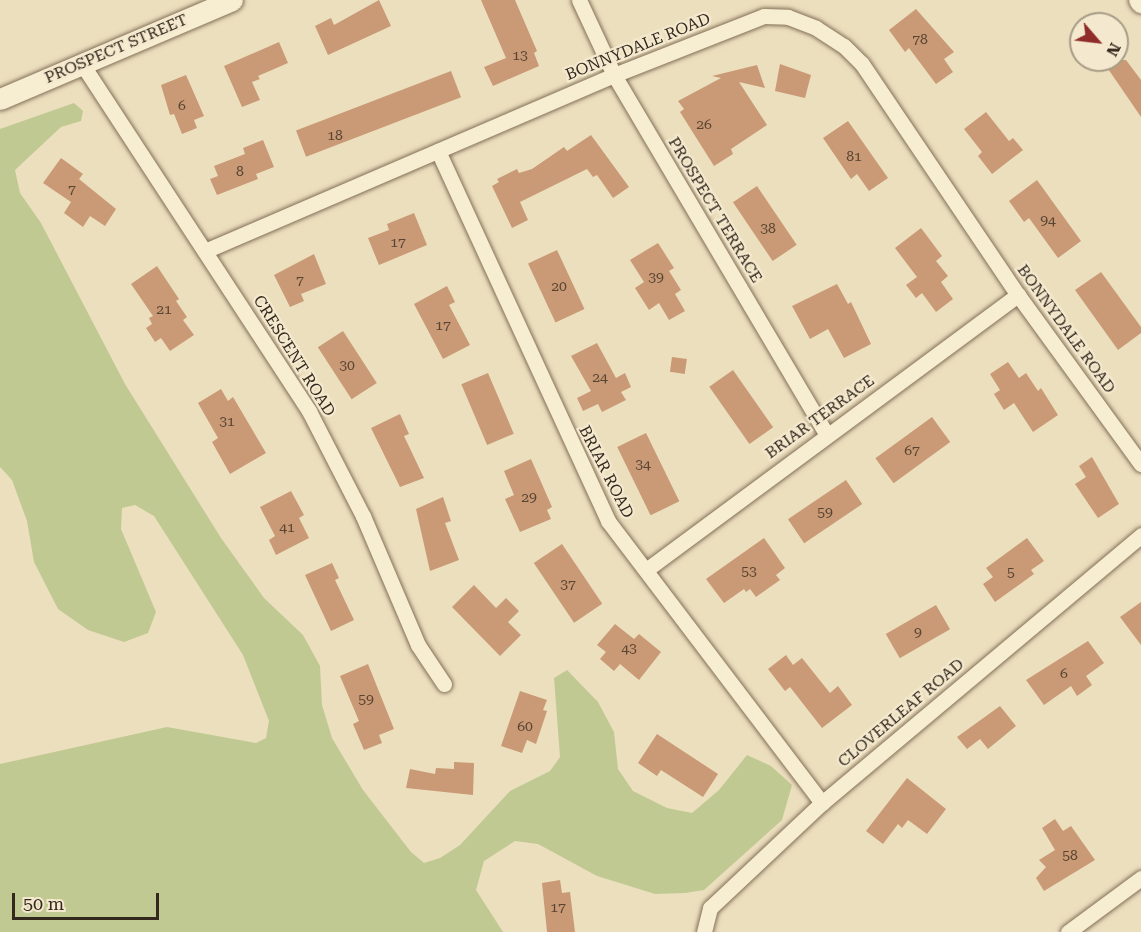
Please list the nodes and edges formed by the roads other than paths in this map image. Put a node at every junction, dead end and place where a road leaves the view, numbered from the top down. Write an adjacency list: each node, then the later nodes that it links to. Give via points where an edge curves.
1 (231, 0): 3 (main road, PROSPECT STREET)
2 (579, 0): 4 (street, PROSPECT TERRACE)
3 (82, 64): 5 (main road, PROSPECT STREET); 7 (street, CRESCENT ROAD)
4 (614, 75): 6 (street, BONNYDALE ROAD); 8 (street, BONNYDALE ROAD, via 764,16 788,17 816,28 844,46 862,64); 9 (street, PROSPECT TERRACE)
5 (0, 99)
6 (438, 151): 7 (street, BONNYDALE ROAD); 12 (street, BRIAR ROAD, via 584,474 608,521)
7 (205, 251): 13 (street, CRESCENT ROAD, via 327,442 418,645)
8 (1018, 296): 9 (street, BRIAR TERRACE); 10 (street, BONNYDALE ROAD)
9 (826, 434): 12 (street, BRIAR TERRACE)
10 (1141, 464)
11 (1141, 535): 14 (street, CLOVERLEAF ROAD)
12 (646, 570): 14 (street, BRIAR ROAD)
13 (444, 684)
14 (822, 803): 16 (street, CLOVERLEAF ROAD, via 710,908)
15 (1141, 878): 17 (street)
16 (704, 932)
17 (1068, 932)

